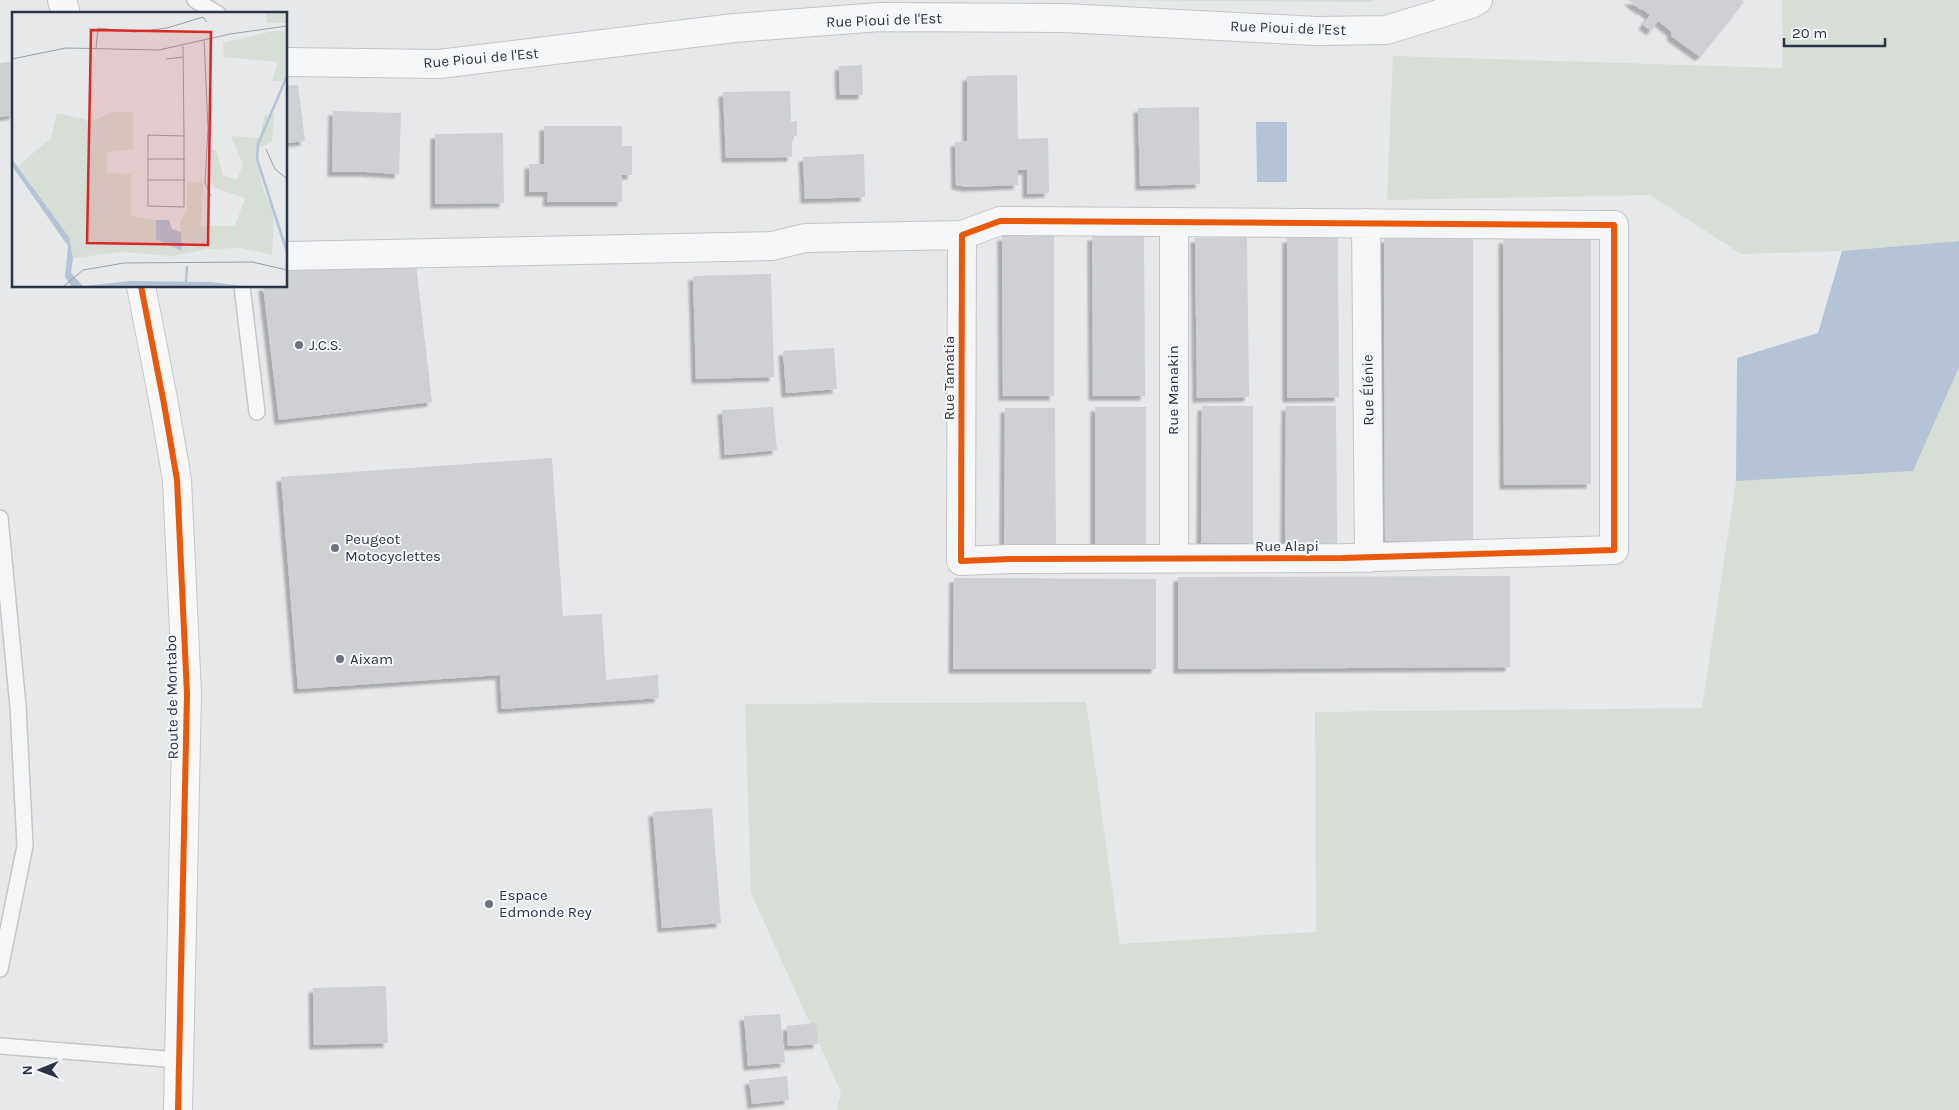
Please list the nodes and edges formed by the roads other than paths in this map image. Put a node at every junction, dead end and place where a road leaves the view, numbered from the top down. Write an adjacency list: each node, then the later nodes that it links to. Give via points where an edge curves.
1 (195, 0): 3 (lane)
2 (1478, 0): 4 (street, Rue Pioui de l'Est, via 1386,30 1316,31 1064,18 880,18 734,28 439,64)
3 (215, 12)
4 (288, 62)
5 (1174, 222): 6 (street); 7 (street, via 1000,221); 13 (street, Rue Manakin)
6 (1366, 222): 14 (street, Rue Élénie); 14 (street, Rue Alapi, via 1614,226 1614,550)
7 (962, 235): 8 (street, via 806,238 772,246); 15 (street, Rue Tamatia)
8 (288, 256)
9 (141, 288): 18 (main road, Route de Montabo, via 176,480 187,694)
10 (242, 288): 11 (lane)
11 (258, 412)
12 (0, 518): 16 (lane, via 18,706 25,846)
13 (1174, 558): 14 (street, Rue Alapi); 15 (street, Rue Alapi)
14 (1369, 558)
15 (961, 561)
16 (0, 968)
17 (0, 1046): 18 (lane)
18 (179, 1060): 19 (main road, Route de Montabo)
19 (178, 1110)

